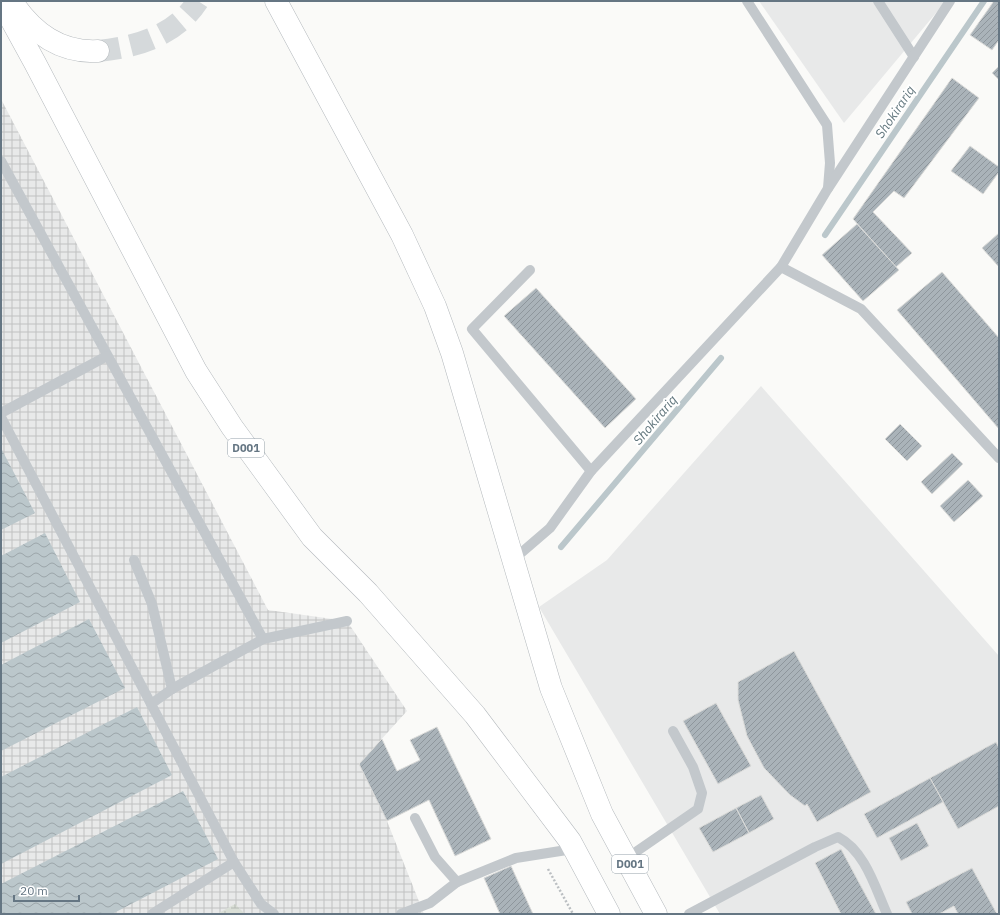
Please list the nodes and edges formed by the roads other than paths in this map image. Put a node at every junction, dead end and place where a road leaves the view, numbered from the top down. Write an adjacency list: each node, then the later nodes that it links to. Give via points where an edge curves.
1 (1, 1): 26 (highway, D001, via 196,371 232,427 312,536 368,593 475,715)
2 (11, 1): 7 (highway, via 30,23 54,43 77,51)
3 (276, 1): 18 (highway, D001, via 402,235 435,306 452,353)
4 (747, 1): 10 (lane, via 827,125 830,163)
5 (878, 1): 8 (lane)
6 (950, 1): 8 (lane)
7 (98, 51)
8 (914, 57): 10 (lane)
9 (1, 161): 13 (lane)
10 (827, 190): 11 (lane)
11 (781, 267): 16 (lane, via 861,309); 17 (lane)
12 (530, 270): 17 (lane, via 472,328)
13 (107, 356): 14 (lane); 21 (lane)
14 (1, 413)
15 (1, 417): 23 (lane)
16 (999, 458)
17 (591, 471): 18 (lane, via 550,528)
18 (514, 559): 27 (highway, D001, via 551,688 602,814)
19 (134, 560): 22 (lane, via 152,604)
20 (347, 620): 21 (lane)
21 (263, 639): 22 (lane)
22 (172, 689): 23 (lane)
23 (151, 704): 28 (lane)
24 (673, 731): 27 (lane, via 693,767 702,792 698,809)
25 (415, 818): 29 (lane, via 435,857)
26 (572, 845): 29 (lane, via 516,858); 33 (highway, D001)
27 (627, 858): 34 (highway, D001)
28 (234, 862): 30 (lane); 31 (lane, via 261,904)
29 (457, 882): 32 (lane, via 430,903)
30 (152, 914)
31 (274, 914)
32 (401, 914)
33 (609, 914)
34 (656, 914)
35 (689, 914): 36 (lane, via 838,837 848,842 861,857)
36 (887, 914)

